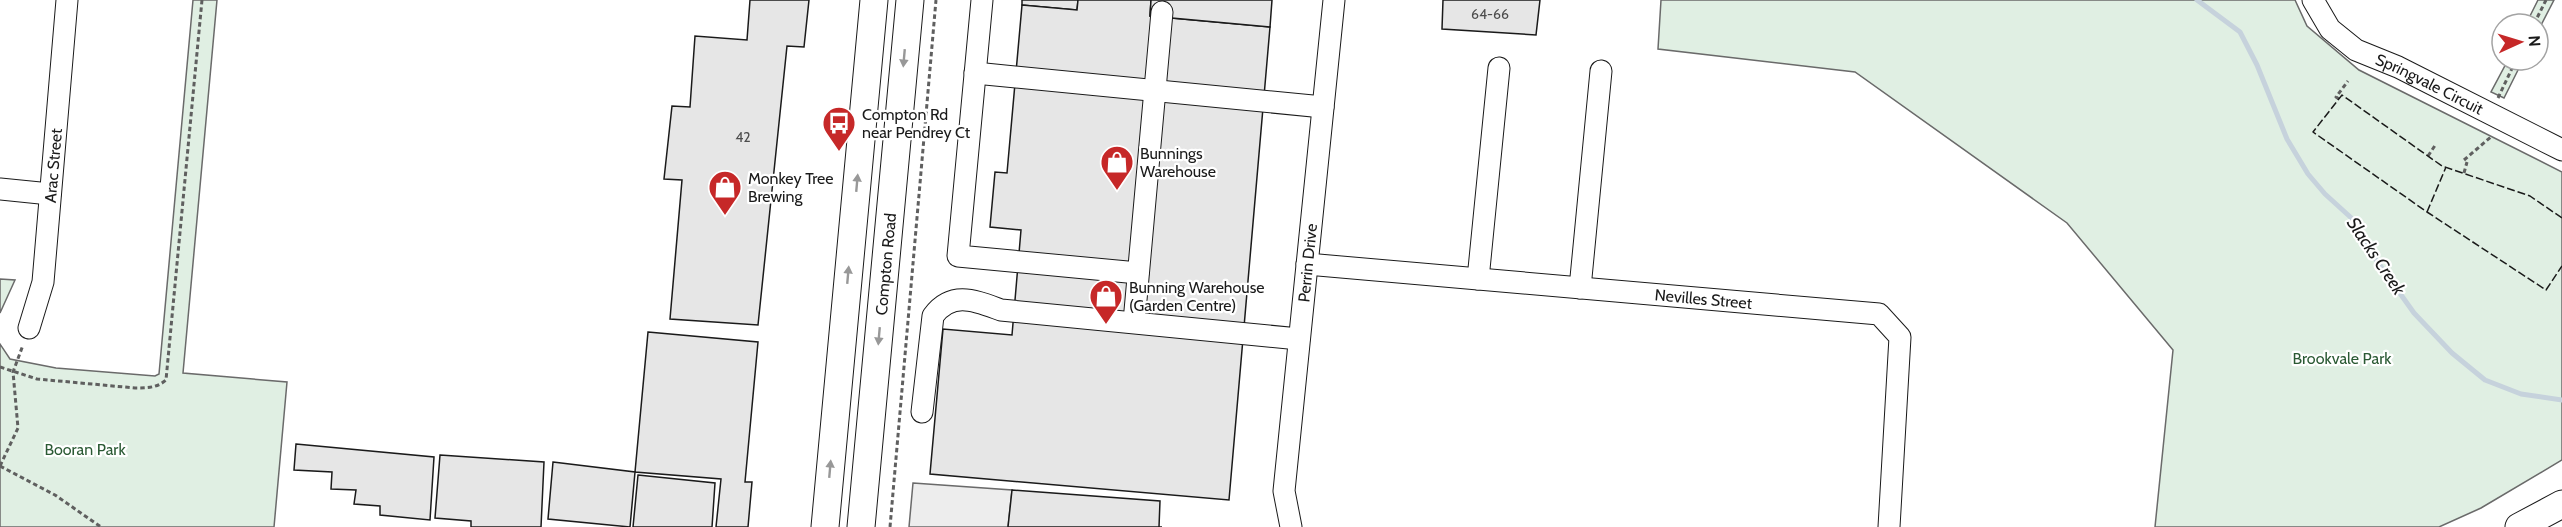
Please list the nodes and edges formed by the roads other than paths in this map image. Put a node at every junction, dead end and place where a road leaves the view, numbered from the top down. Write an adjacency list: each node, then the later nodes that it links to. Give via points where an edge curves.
1 (67, 0): 15 (street, Arac Street)
2 (873, 0): 25 (main road, one-way to 2)
3 (910, 0): 26 (main road, Compton Road, one-way to 26)
4 (982, 0): 10 (street)
5 (1334, 0): 12 (street, Perrin Drive)
6 (2313, 0): 13 (street, Springvale Circuit, via 2330,29 2356,50)
7 (1162, 12): 11 (street)
8 (1499, 68): 18 (street)
9 (1600, 71): 19 (street)
10 (975, 73): 11 (street); 17 (street, via 958,256)
11 (1154, 91): 12 (street); 17 (street)
12 (1323, 107): 16 (street, Perrin Drive)
13 (2562, 150)
14 (0, 189): 15 (street)
15 (50, 194): 21 (street, Arac Street, via 43,282)
16 (1307, 264): 18 (street, Nevilles Street); 22 (street, Perrin Drive)
17 (1138, 273): 20 (street)
18 (1478, 279): 19 (street, Nevilles Street)
19 (1580, 288): 28 (street, Nevilles Street, via 1879,314 1900,337)
20 (1134, 322): 22 (street); 23 (street, via 1001,310 961,298 949,302 938,308 931,322)
21 (29, 328)
22 (1299, 339): 27 (street, Perrin Drive, via 1284,491)
23 (922, 412)
24 (2562, 504): 29 (main road)
25 (825, 527)
26 (861, 527)
27 (1291, 527)
28 (1889, 527)
29 (2519, 527)

